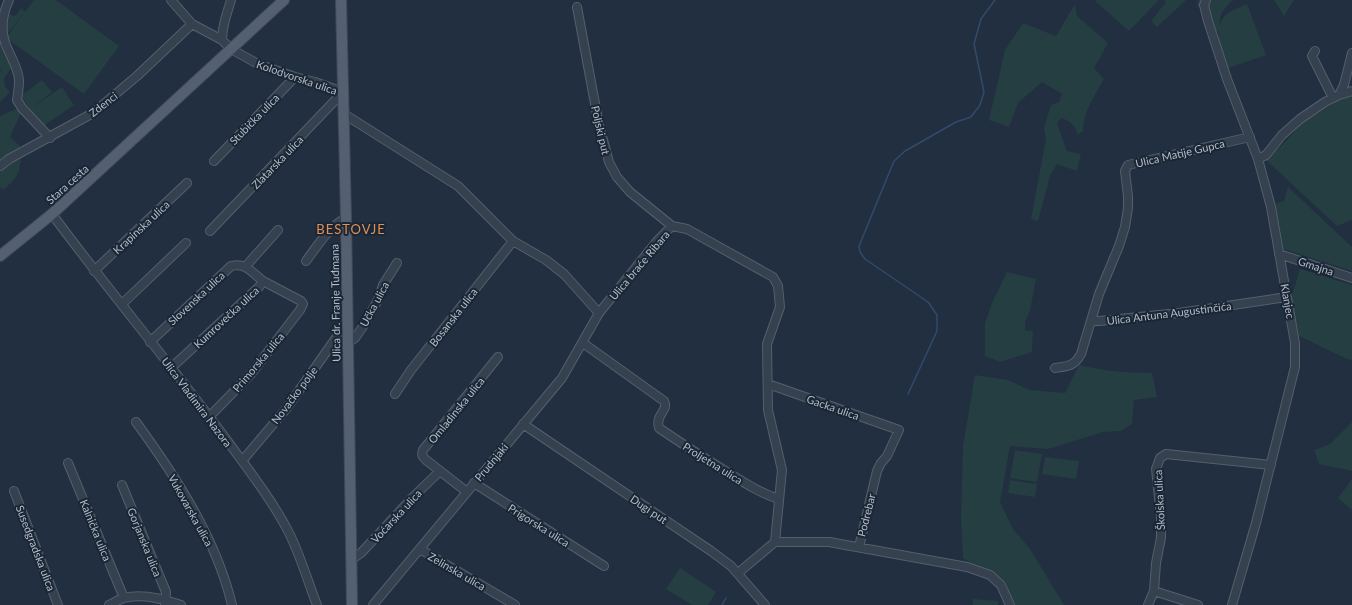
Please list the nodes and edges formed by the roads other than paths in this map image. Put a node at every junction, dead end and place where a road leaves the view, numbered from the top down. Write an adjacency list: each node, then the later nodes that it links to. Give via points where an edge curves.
1 (9, 0): 19 (street, via 2,28 19,81 17,100)
2 (171, 0): 8 (street)
3 (231, 0): 9 (street)
4 (284, 0): 10 (main road)
5 (341, 0): 15 (main road, Ulica dr. Franje Tuđmana)
6 (1206, 0): 18 (street, Klanjec, via 1204,6 1208,21 1227,80)
7 (577, 7): 26 (street, Poljski put, via 599,125 609,162 617,177 630,192)
8 (192, 24): 9 (street, Kolodvorska ulica); 19 (street, Zdenci, via 104,105)
9 (222, 40): 10 (street, Kolodvorska ulica)
10 (231, 48): 13 (street, Kolodvorska ulica, via 258,64); 24 (main road, Stara cesta)
11 (1315, 51): 16 (street, via 1312,56)
12 (1352, 53): 16 (street, via 1344,85)
13 (295, 77): 15 (street, Kolodvorska ulica); 21 (street, Stubička ulica)
14 (1352, 91): 16 (street)
15 (343, 92): 17 (main road, Ulica dr. Franje Tuđmana); 28 (street, Zlatarska ulica)
16 (1336, 97): 20 (street, via 1300,119)
17 (344, 114): 25 (main road, Ulica dr. Franje Tuđmana); 29 (street, via 458,186)
18 (1250, 137): 20 (street, Klanjec); 43 (street, Ulica Matije Gupca, via 1128,165 1125,172 1128,196 1125,227 1093,311)
19 (50, 138): 22 (street, Zdenci)
20 (1258, 159): 31 (street, Klanjec, via 1271,207)
21 (214, 161)
22 (0, 166)
23 (187, 183): 36 (street, Krapinska ulica)
24 (52, 214): 32 (main road, Stara cesta); 36 (street, Ulica Vladimira Nazora)
25 (346, 218): 33 (street, via 337,222); 44 (main road, Ulica dr. Franje Tuđmana)
26 (672, 226): 42 (street, Ulica braće Ribara); 51 (street, Ulica braće Ribara, via 687,229 776,280 780,307 767,344)
27 (278, 230): 35 (street)
28 (210, 231)
29 (513, 241): 42 (street, via 564,274); 52 (street, Bosanska ulica)
30 (186, 243): 40 (street)
31 (1279, 254): 37 (street, Gmajna); 39 (street, Klanjec)
32 (0, 256)
33 (306, 261)
34 (397, 263): 46 (street, Učka ulica, via 362,328)
35 (246, 266): 38 (street); 45 (street, Slovenska ulica, via 231,266)
36 (94, 271): 40 (street, Ulica Vladimira Nazora)
37 (1352, 278)
38 (263, 281): 41 (street, Kumrovečka ulica); 49 (street, Kumrovečka ulica)
39 (1287, 297): 43 (street, Ulica Antuna Augustinčića, via 1179,313); 59 (street, Klanjec, via 1296,360)
40 (122, 304): 45 (street, Ulica Vladimira Nazora)
41 (303, 304): 53 (street, Primorska ulica, via 251,374)
42 (599, 313): 47 (street, Prudnjaki)
43 (1092, 321): 50 (street, Ulica Antuna Augustinčića, via 1081,354 1076,361 1070,366)
44 (348, 332): 46 (main road, Ulica dr. Franje Tuđmana); 57 (street, Novačko polje, via 336,338 286,409)
45 (150, 342): 49 (street, Ulica Vladimira Nazora)
46 (348, 343): 69 (main road, Ulica dr. Franje Tuđmana)
47 (583, 343): 55 (street, Prudnjaki, via 562,378); 65 (street, Proljetna ulica, via 664,401 665,408 659,417 659,428 750,486)
48 (498, 357): 60 (street, Omladinska ulica, via 423,450 422,457)
49 (171, 368): 53 (street, Ulica Vladimira Nazora)
50 (1055, 368)
51 (768, 384): 56 (street, Gacka ulica); 65 (street, Ulica braće Ribara, via 768,410 782,470)
52 (395, 394)
53 (209, 417): 57 (street, Ulica Vladimira Nazora)
54 (136, 422): 78 (street, Vukovarska ulica, via 163,458 204,530 219,561)
55 (523, 424): 61 (street, Prudnjaki); 71 (street, Dugi put, via 711,551)
56 (899, 430): 67 (street, Podrebar, via 877,471)
57 (242, 461): 79 (street, Ulica Vladimira Nazora, via 287,529)
58 (68, 463): 73 (street, Kalnička ulica)
59 (1271, 465): 72 (street, Školska ulica, via 1166,454 1160,458 1156,469 1161,538); 87 (street, Klanjec)
60 (440, 471): 64 (street, Omladinska ulica); 69 (street, Voćarska ulica, via 361,553)
61 (474, 483): 64 (street, Prudnjaki); 70 (street, Prigorska ulica)
62 (122, 485): 74 (street, Gorjanska ulica, via 166,592)
63 (14, 491): 75 (street, Susedgradska ulica)
64 (467, 492): 68 (street, Prudnjaki)
65 (779, 499): 66 (street, Ulica braće Ribara)
66 (775, 542): 67 (street, Podrebar, via 829,542); 71 (street)
67 (859, 547): 84 (street, via 967,567 990,575 1001,585)
68 (420, 549): 81 (street, Prudnjaki); 82 (street, Zelinska ulica)
69 (351, 560): 80 (main road, Ulica dr. Franje Tuđmana)
70 (604, 566)
71 (738, 573): 83 (street, Dugi put)
72 (1154, 591): 85 (street, Školska ulica); 86 (street)
73 (124, 598): 74 (street, via 137,596); 76 (street)
74 (166, 602): 77 (street)
75 (58, 605)
76 (109, 605)
77 (181, 605)
78 (232, 605)
79 (317, 605)
80 (352, 605)
81 (373, 605)
82 (515, 605)
83 (766, 605)
84 (1010, 605)
85 (1148, 605)
86 (1198, 605)
87 (1232, 605)

